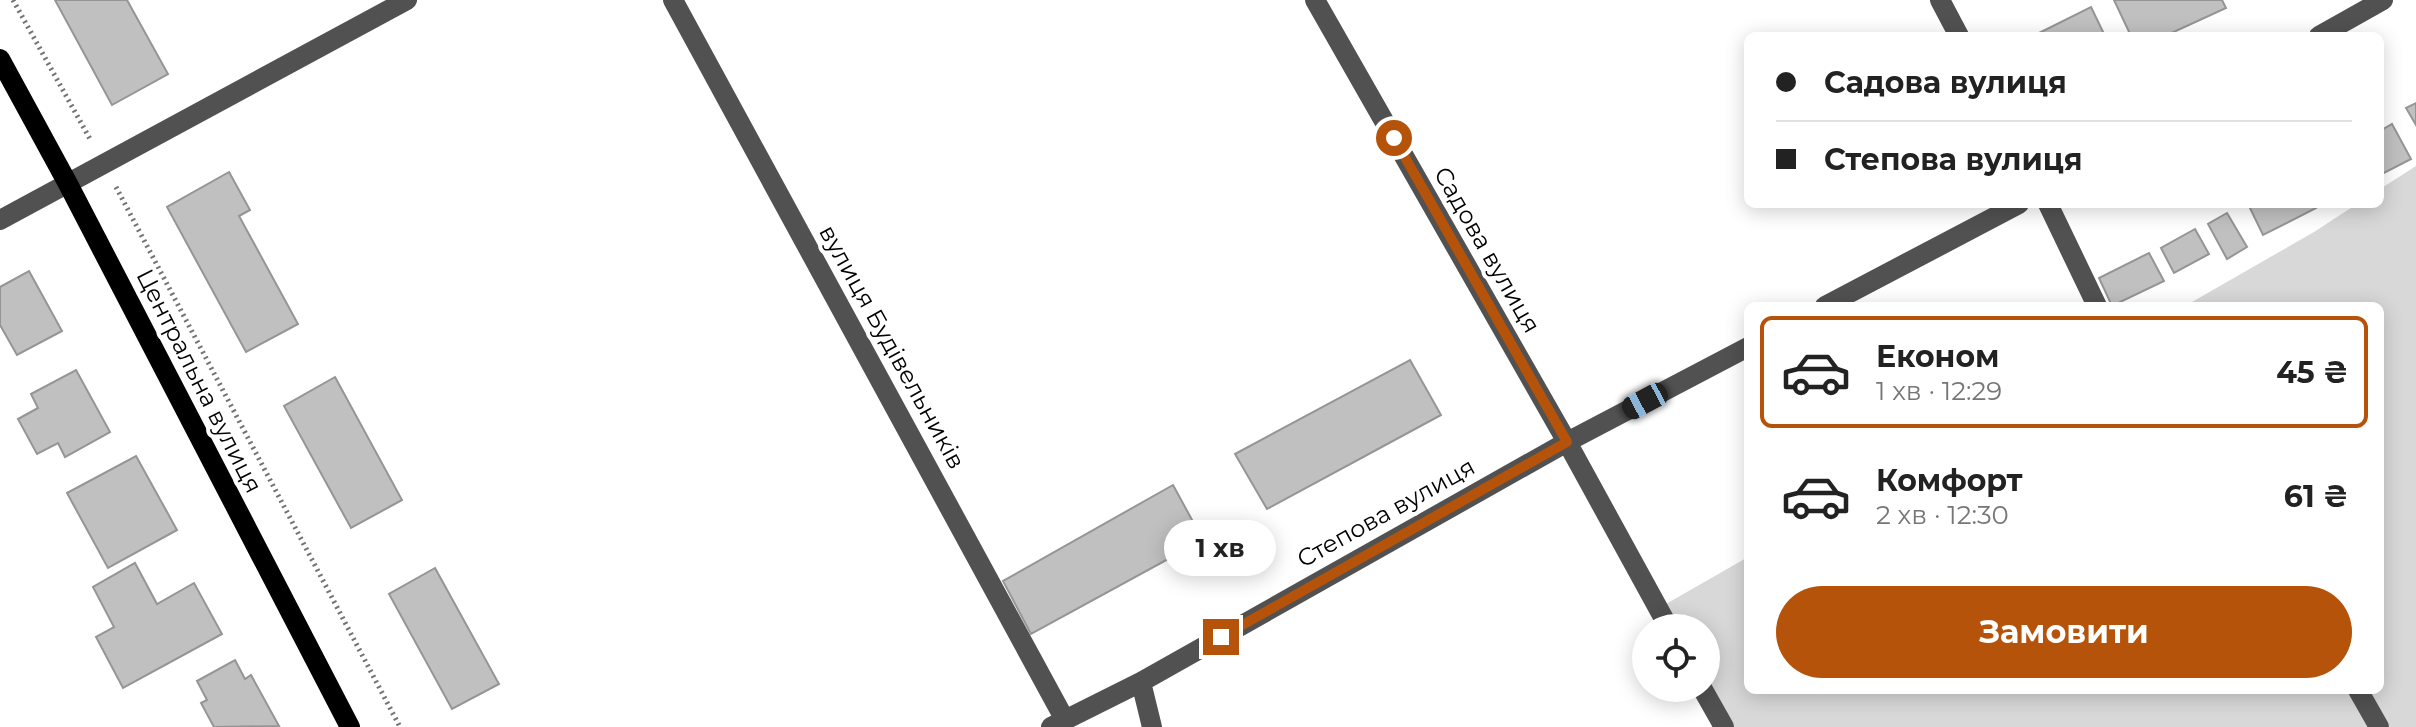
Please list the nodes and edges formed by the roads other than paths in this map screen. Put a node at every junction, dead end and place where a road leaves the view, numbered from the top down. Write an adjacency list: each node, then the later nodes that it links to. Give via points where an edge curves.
1 (407, 0): 9 (street)
2 (673, 0): 21 (street, вулиця Будівельників)
3 (1315, 0): 16 (street, Садова вулиця)
4 (1940, 0): 6 (street)
5 (2383, 0): 7 (street)
6 (1957, 32)
7 (2326, 32)
8 (0, 59): 9 (main road, Центральна вулиця)
9 (67, 182): 12 (street); 22 (main road, Центральна вулиця)
10 (2011, 208): 13 (street)
11 (2050, 208): 14 (street)
12 (0, 220)
13 (1833, 302)
14 (2095, 302)
15 (1744, 349): 16 (street, Степова вулиця)
16 (1567, 442): 17 (street, Садова вулиця); 18 (street, Степова вулиця)
17 (1661, 614)
18 (1141, 682): 21 (street, Степова вулиця); 23 (street)
19 (2360, 694): 25 (street)
20 (1710, 702): 24 (street)
21 (1058, 723)
22 (350, 727)
23 (1152, 727)
24 (1724, 727)
25 (2379, 727)

